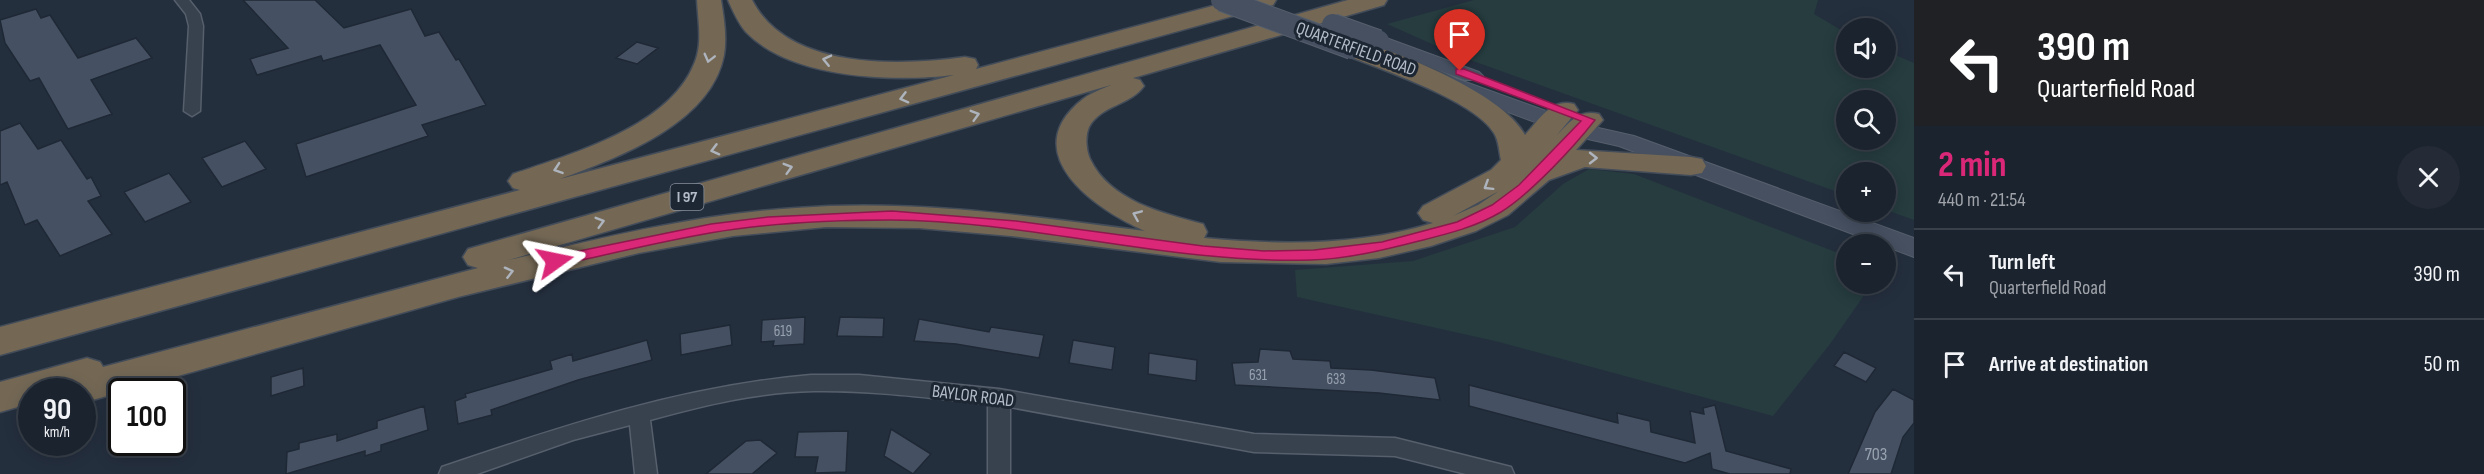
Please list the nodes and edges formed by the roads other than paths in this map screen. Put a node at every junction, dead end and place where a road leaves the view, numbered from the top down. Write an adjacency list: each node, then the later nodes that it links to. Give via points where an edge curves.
1 (182, 0): 9 (street, via 193,14 196,26)
2 (709, 0): 14 (highway, one-way to 14, via 712,43 708,65 697,85 659,121 616,145 572,165 450,205)
3 (740, 0): 5 (highway, one-way to 3, via 971,64 911,70 845,64 788,48 757,29)
4 (1222, 0): 8 (main road, QUARTERFIELD ROAD, bridge)
5 (1245, 0)
6 (1264, 0): 8 (main road, QUARTERFIELD ROAD, bridge); 15 (highway, I 97, one-way to 15)
7 (1377, 0): 12 (highway, one-way to 7, via 1430,214 1351,232 1258,238 1184,231 1126,211 1105,198 1075,163 1071,143 1075,124 1083,110 1102,96); 18 (highway, I 97, one-way to 7)
8 (1365, 44): 10 (main road, QUARTERFIELD ROAD); 12 (highway, via 1480,107 1504,127)
9 (192, 111)
10 (1571, 120): 11 (main road, QUARTERFIELD ROAD); 12 (highway)
11 (1691, 166): 12 (highway, one-way to 11, via 1582,158); 13 (main road, QUARTERFIELD ROAD)
12 (1527, 168): 16 (highway, one-way to 12, via 472,281 711,228 778,220 892,216 1016,225 1203,250 1314,255 1375,248 1461,225 1497,208)
13 (1914, 248)
14 (0, 337)
15 (0, 341)
16 (96, 384)
17 (999, 397): 21 (street, BAYLOR ROAD, via 859,383 811,383 755,388); 24 (street); 25 (street, BAYLOR ROAD, via 1254,443 1395,447)
18 (0, 398)
19 (18, 405): 20 (highway)
20 (0, 410)
21 (639, 414): 22 (street, BAYLOR ROAD, via 572,432); 23 (street)
22 (450, 474)
23 (646, 474)
24 (999, 474)
25 (1503, 474)

